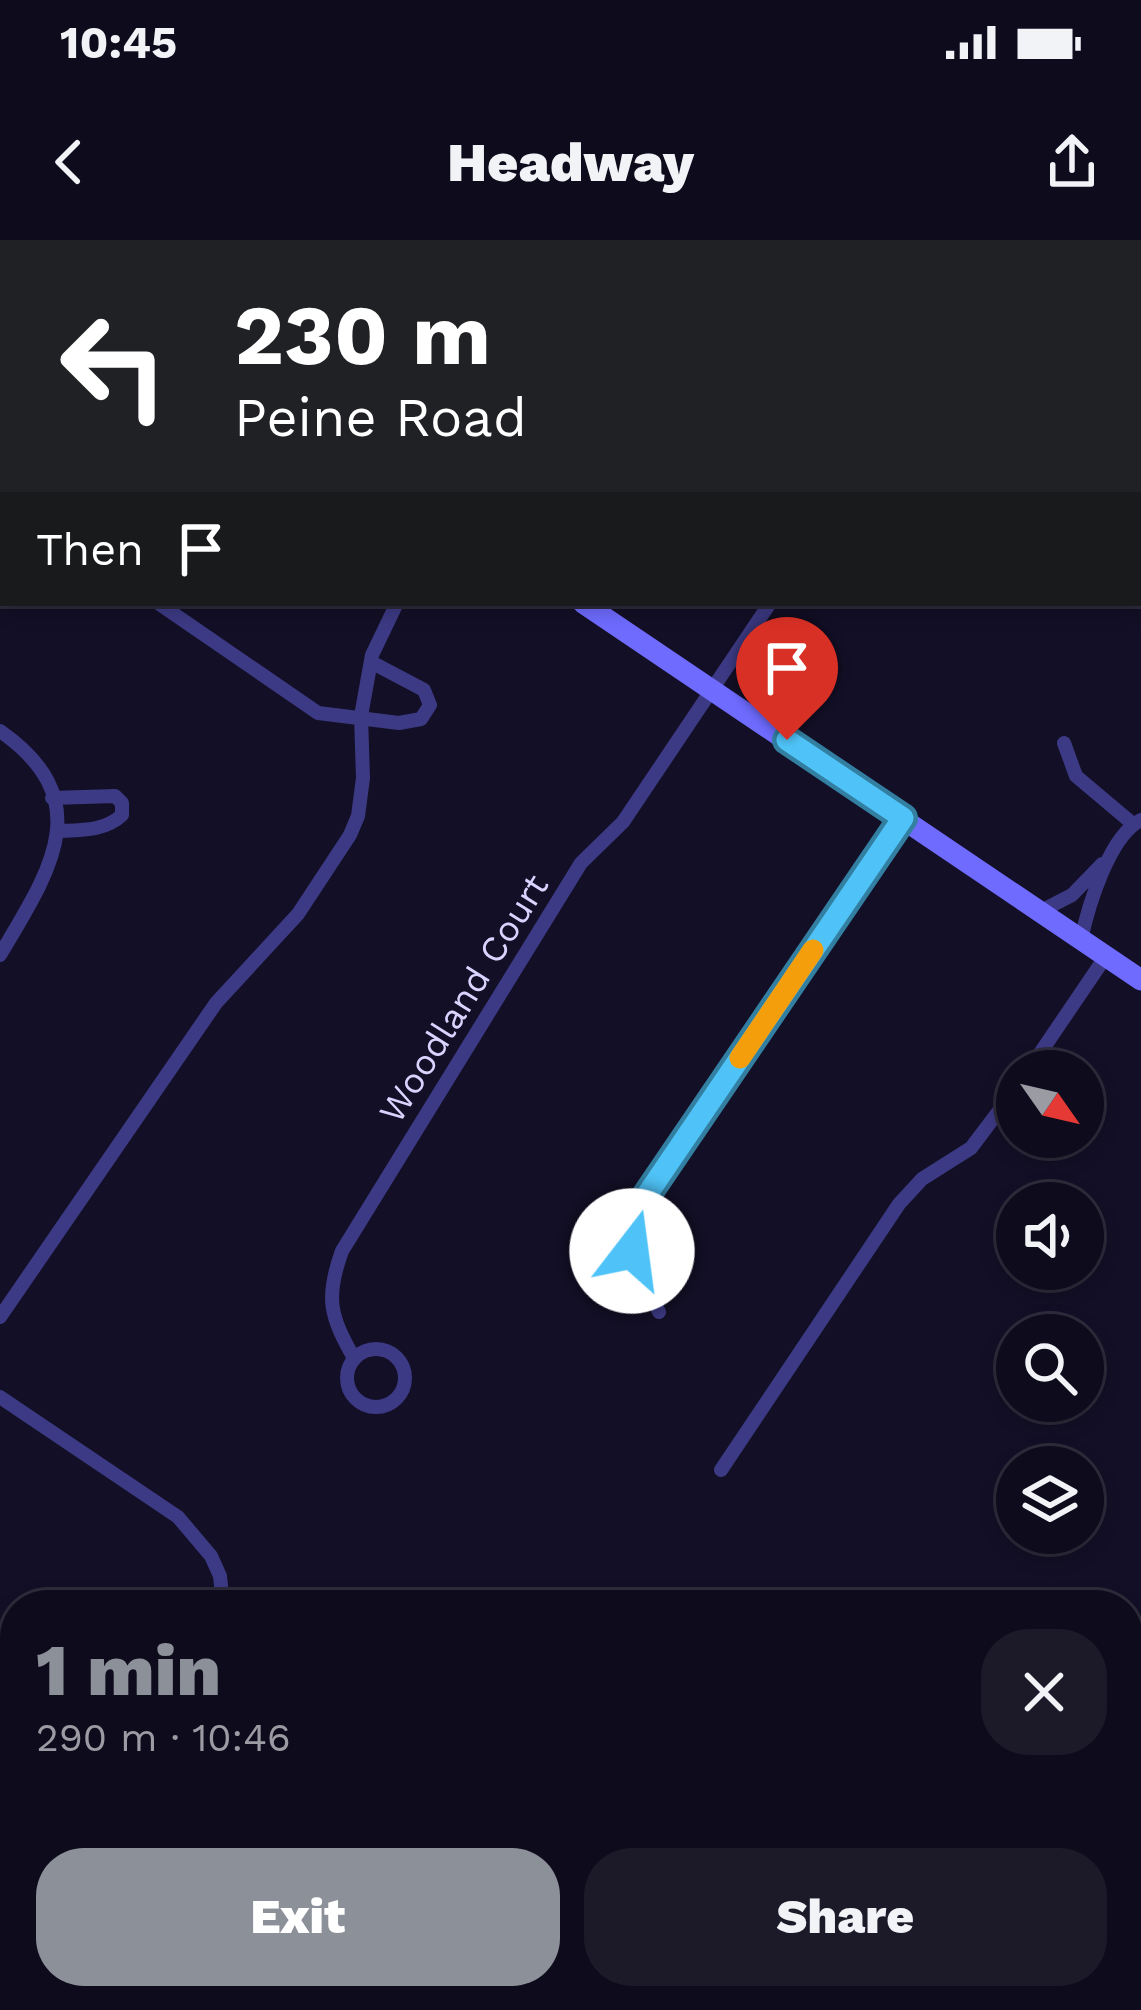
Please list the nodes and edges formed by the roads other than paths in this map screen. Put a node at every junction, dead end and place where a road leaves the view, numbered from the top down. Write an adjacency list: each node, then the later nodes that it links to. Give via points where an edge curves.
1 (162, 606): 7 (street, via 318,713)
2 (396, 606): 5 (street)
3 (587, 606): 6 (street)
4 (768, 606): 6 (street, Woodland Court)
5 (371, 662): 7 (street); 7 (street, via 424,690 430,705 421,719 399,723)
6 (710, 688): 11 (street); 24 (street, Woodland Court, via 622,822 581,863 342,1251 331,1281 332,1319)
7 (361, 716): 23 (street, via 358,816 339,853 298,914 216,1003)
8 (0, 731): 10 (street, via 50,777)
9 (1064, 742): 12 (street, via 1076,776)
10 (52, 798): 13 (street); 13 (street, via 115,796 122,803 114,822)
11 (903, 818): 15 (street); 22 (street, via 640,1205 632,1251)
12 (1137, 822): 14 (street)
13 (59, 831): 17 (street, via 39,888)
14 (1110, 856): 15 (street, via 1072,895); 16 (street)
15 (1040, 912): 16 (street)
16 (1081, 940): 18 (street)
17 (0, 955)
18 (1106, 956): 19 (street); 20 (street)
19 (1141, 980)
20 (1042, 1050)
21 (996, 1115): 26 (street, via 971,1148 899,1204)
22 (659, 1312)
23 (0, 1317)
24 (354, 1358): 24 (street, Woodland Court, via 346,1380 356,1400 377,1408 398,1398 405,1376 395,1356 374,1348)
25 (0, 1397): 27 (street, via 178,1517 211,1556)
26 (721, 1470)
27 (221, 1590)

